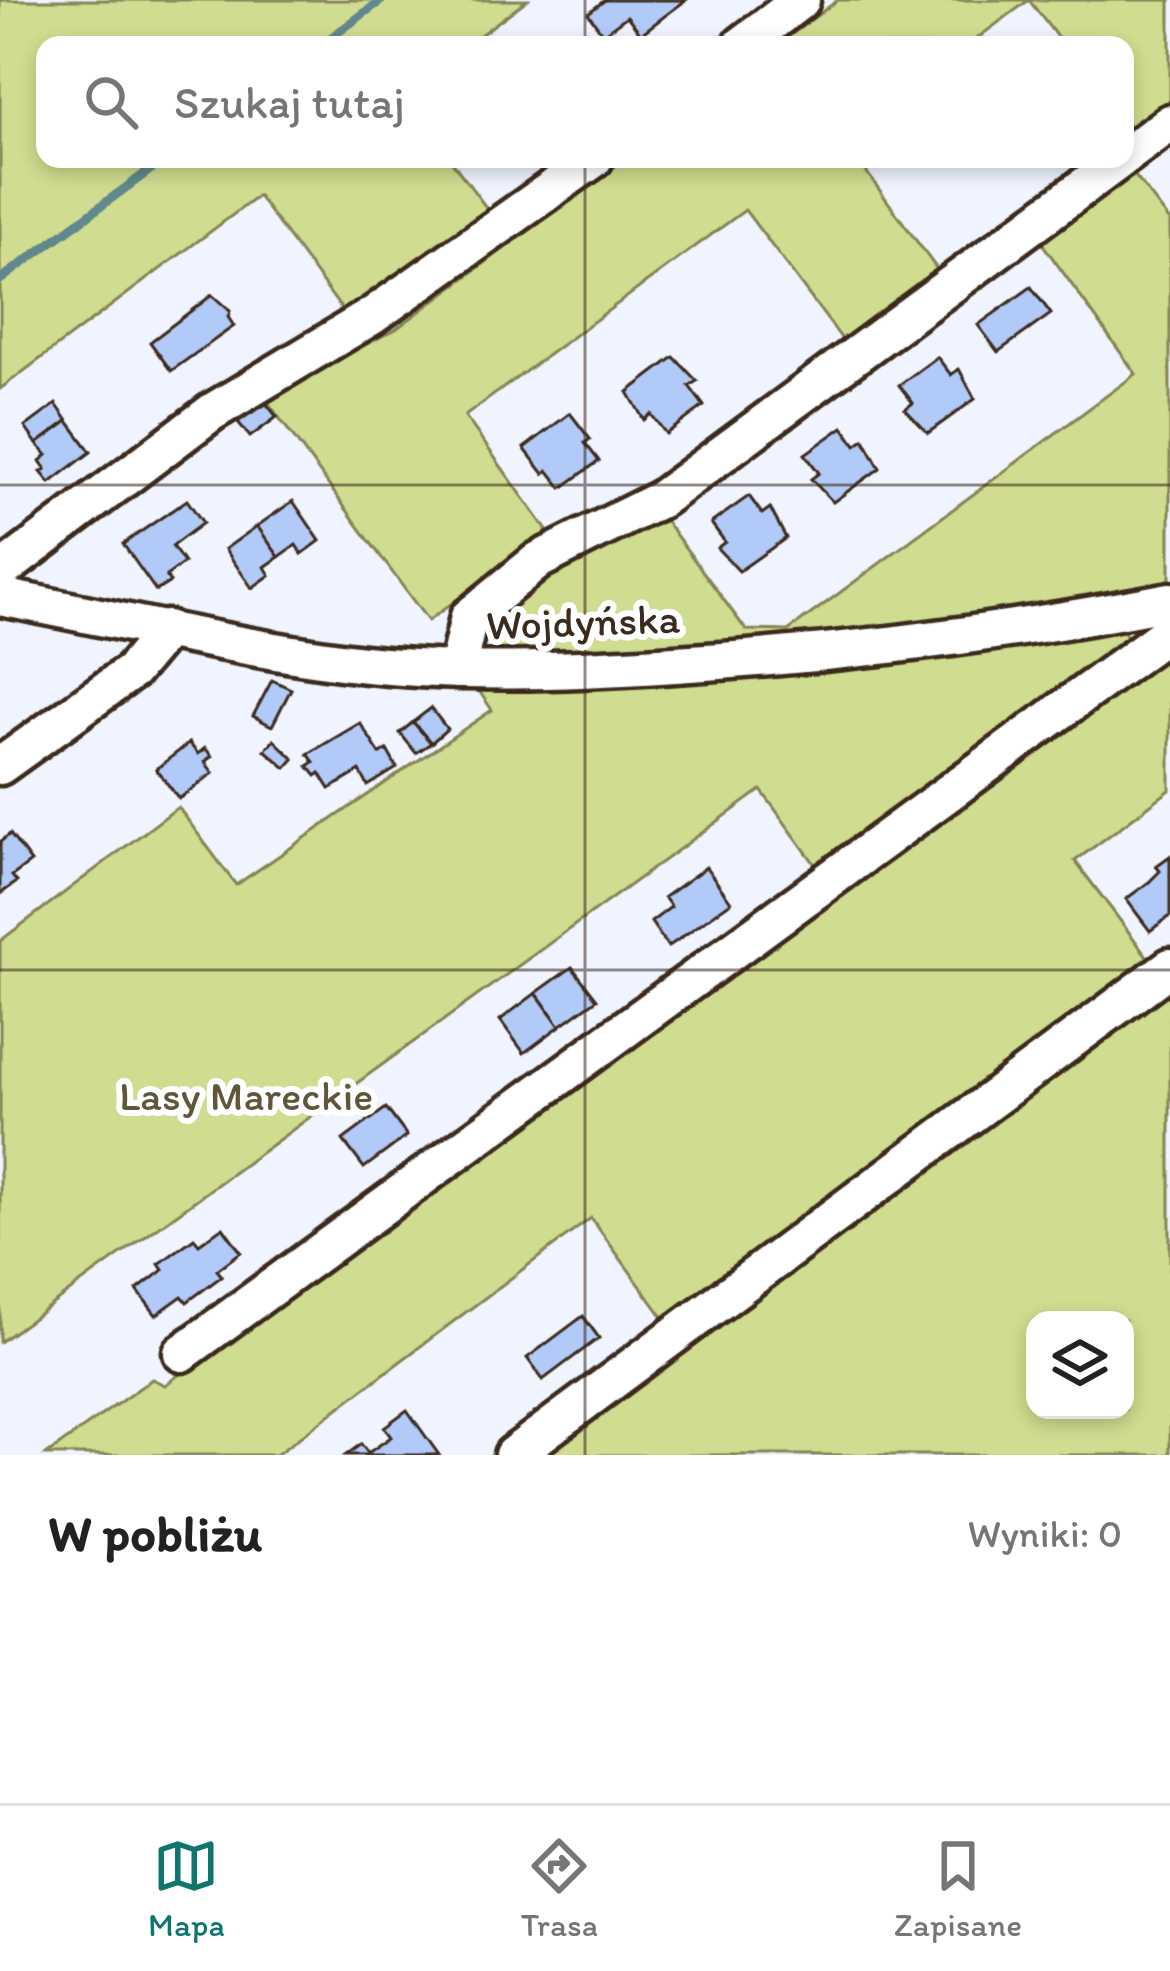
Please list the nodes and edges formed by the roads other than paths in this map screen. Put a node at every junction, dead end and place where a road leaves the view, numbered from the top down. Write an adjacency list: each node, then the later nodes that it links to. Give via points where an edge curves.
1 (801, 0): 2 (street)
2 (754, 36)
3 (1170, 123): 4 (street)
4 (1134, 150)
5 (581, 168): 7 (street, via 372,316 212,412)
6 (1109, 168): 12 (street, via 661,499 539,560 469,617)
7 (0, 572)
8 (0, 596): 10 (street, Wojdyńska)
9 (1170, 601): 12 (street, Wojdyńska, via 1017,630 748,659)
10 (167, 628): 12 (street, Wojdyńska, via 348,662); 13 (street, via 131,671)
11 (1170, 631): 15 (street)
12 (457, 670)
13 (0, 766)
14 (1170, 967): 16 (street)
15 (182, 1353)
16 (513, 1455)

